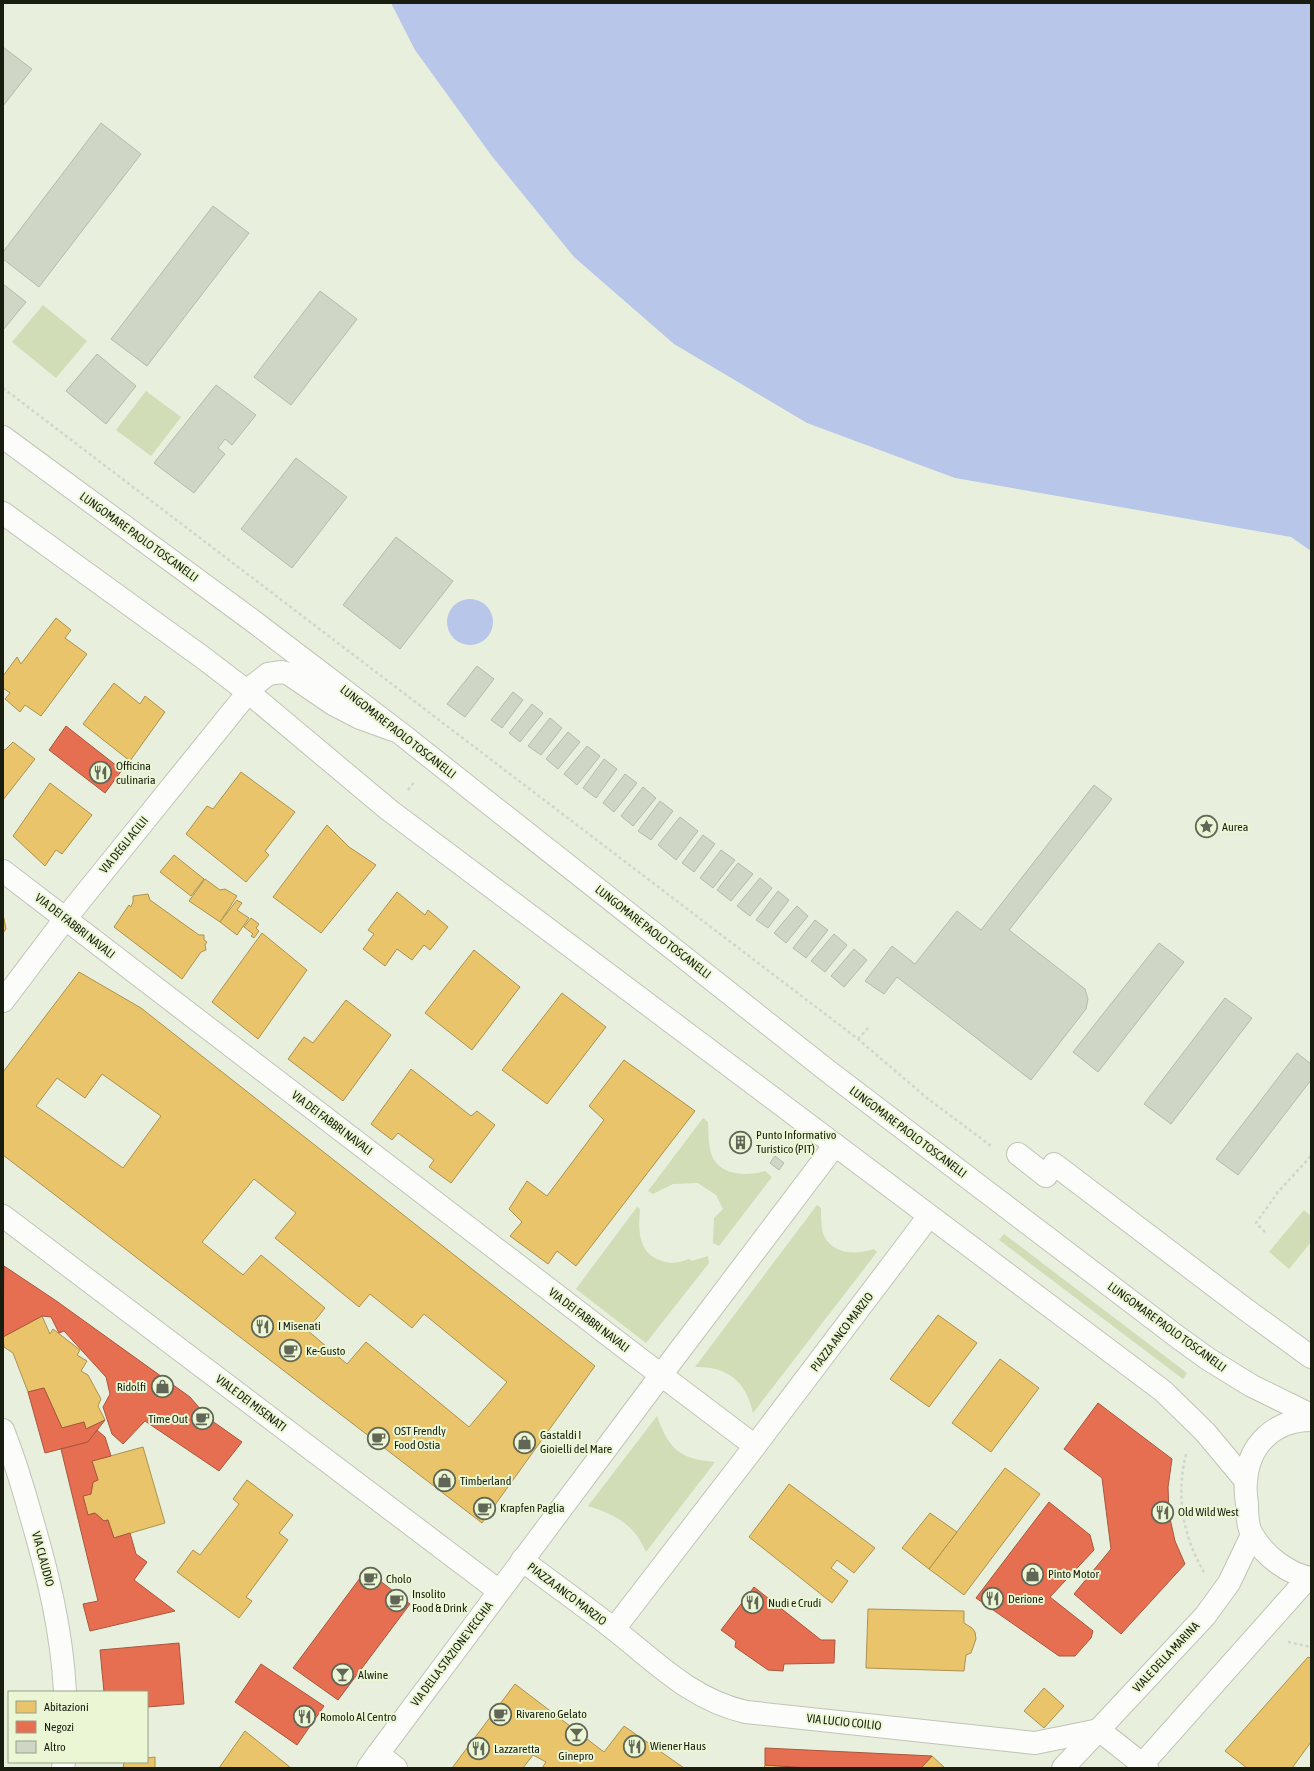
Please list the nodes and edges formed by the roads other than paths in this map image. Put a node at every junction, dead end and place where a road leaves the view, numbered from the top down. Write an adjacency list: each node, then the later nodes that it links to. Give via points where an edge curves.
1 (3, 437): 4 (street, LUNGOMARE PAOLO TOSCANELLI)
2 (3, 513): 3 (street)
3 (248, 692): 4 (street, VIA DEGLI ACILII, via 268,674 282,672 295,677 347,711); 6 (street, VIA DEGLI ACILII); 8 (street, via 389,810)
4 (400, 733): 14 (street, LUNGOMARE PAOLO TOSCANELLI, via 829,1072 1179,1338 1252,1386)
5 (3, 871): 6 (street, VIA DEI FABBRI NAVALI)
6 (65, 919): 7 (street, VIA DEGLI ACILII); 13 (street, VIA DEI FABBRI NAVALI)
7 (3, 1001)
8 (835, 1145): 11 (street); 13 (street, PIAZZA ANCO MARZIO)
9 (1018, 1154): 12 (street, via 1046,1176 1054,1164 1246,1309)
10 (3, 1216): 22 (street, VIALE DEI MISENATI)
11 (929, 1216): 17 (street, PIAZZA ANCO MARZIO); 18 (street, via 1163,1391 1205,1432)
12 (1308, 1349)
13 (661, 1375): 17 (street); 20 (street, PIAZZA ANCO MARZIO)
14 (1311, 1415)
15 (1311, 1420): 18 (street, via 1290,1422 1275,1428 1262,1439 1252,1455)
16 (3, 1430): 24 (street, VIA CLAUDIO, via 14,1458 48,1578 61,1640)
17 (755, 1446): 23 (street, PIAZZA ANCO MARZIO)
18 (1246, 1481): 19 (street, via 1247,1511)
19 (1252, 1535): 21 (street, via 1268,1556 1282,1566); 25 (street, VIALE DELLA MARINA, via 1232,1578 1209,1610)
20 (522, 1560): 22 (street, VIA DELLA STAZIONE VECCHIA); 23 (street, PIAZZA ANCO MARZIO)
21 (1310, 1578): 27 (street)
22 (499, 1591): 26 (street, VIA DELLA STAZIONE VECCHIA)
23 (614, 1629): 25 (street, VIA LUCIO COILIO, via 691,1690 719,1704 739,1710 1035,1743)
24 (65, 1691)
25 (1099, 1730): 27 (street); 29 (street, VIALE DELLA MARINA)
26 (373, 1761): 28 (street)
27 (1143, 1767)
28 (396, 1768)
29 (1063, 1768)

